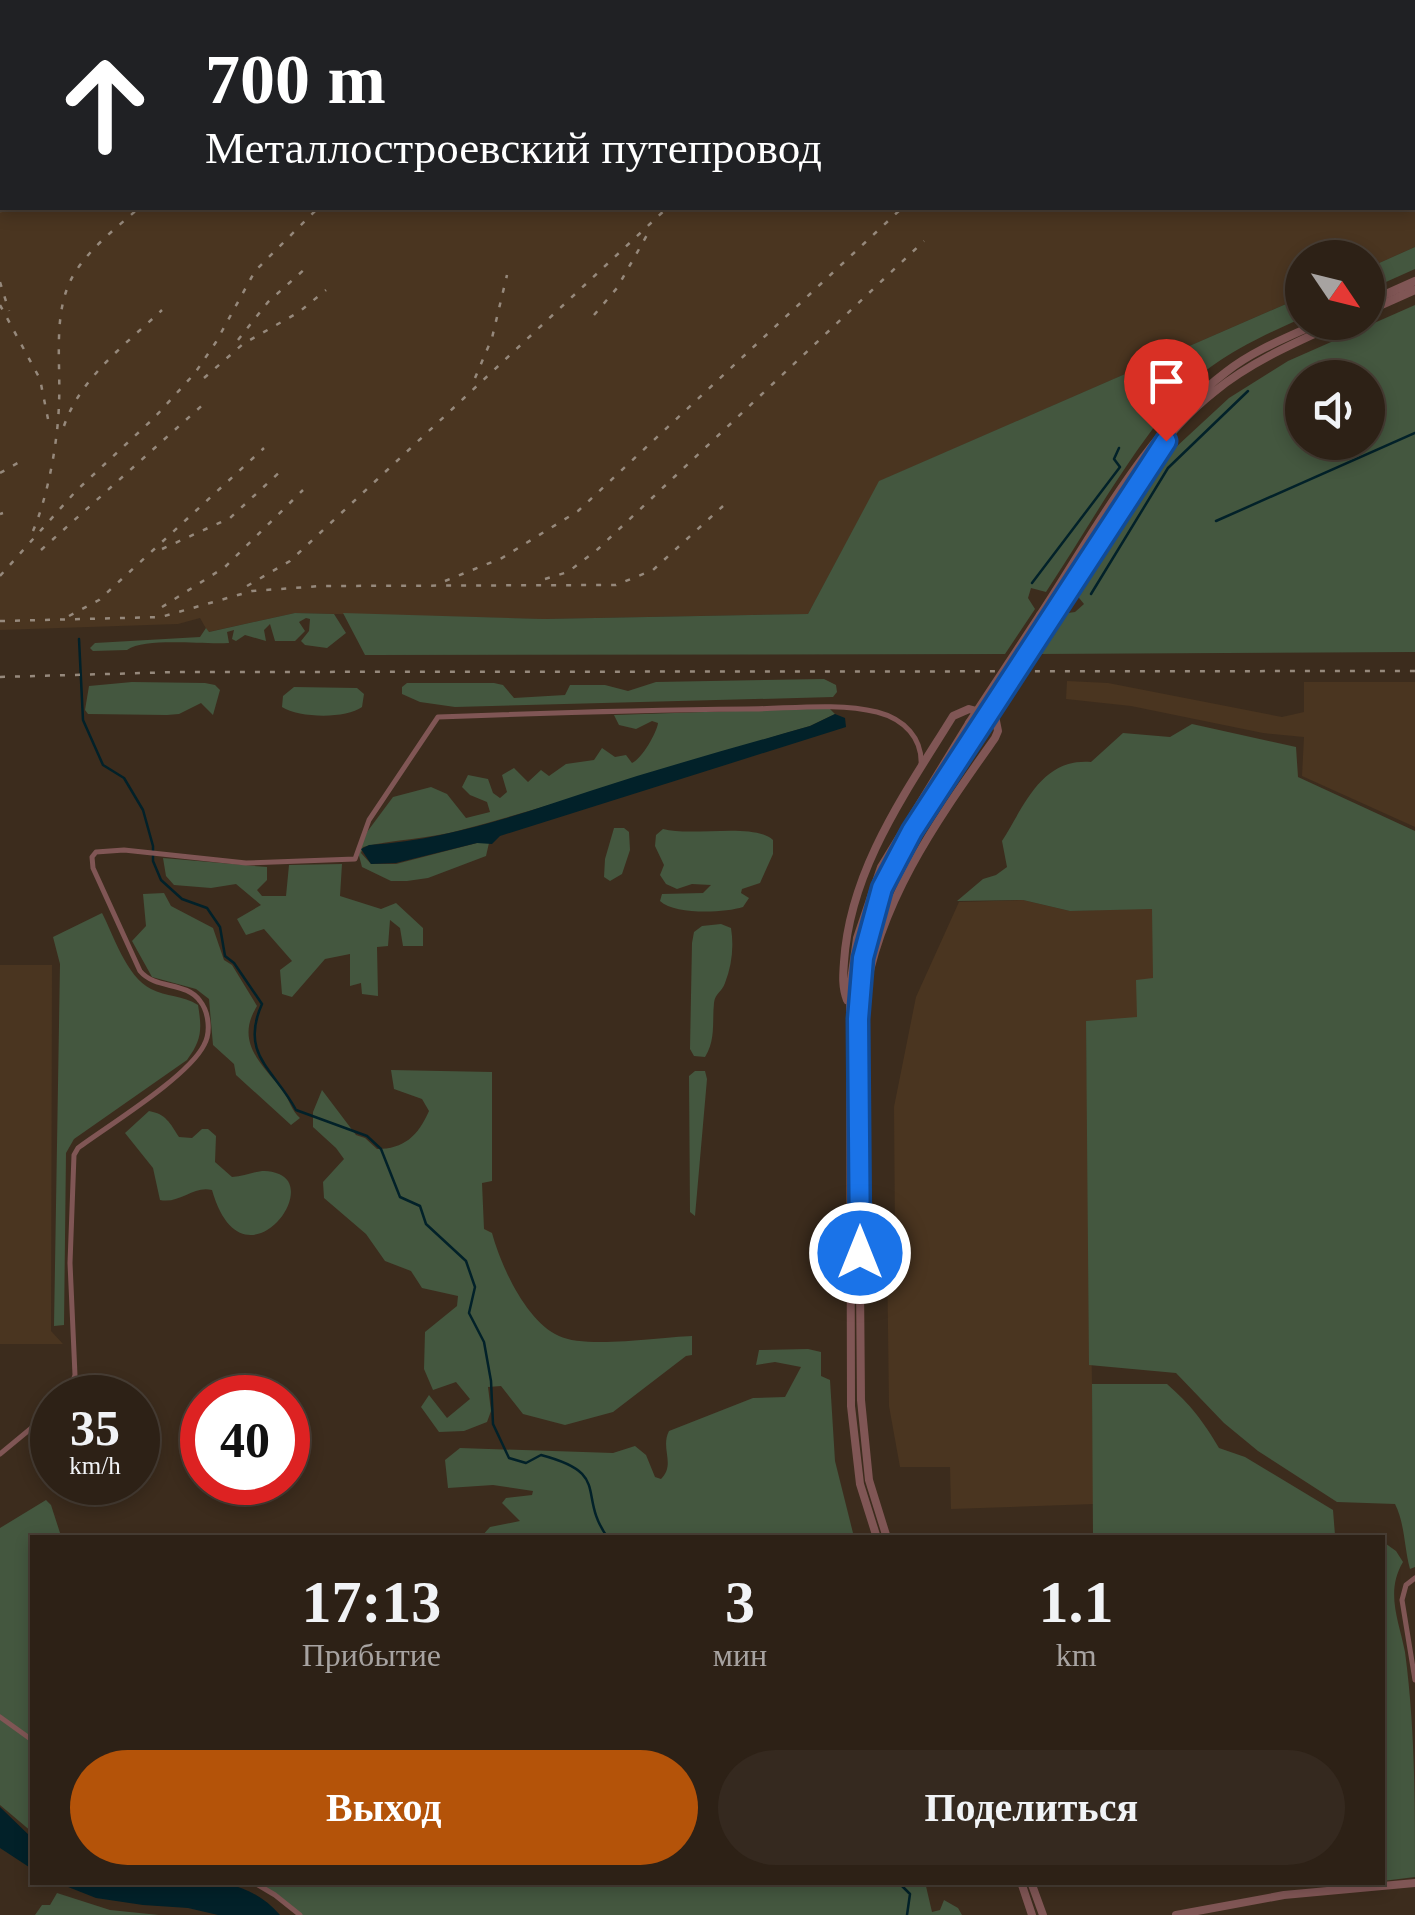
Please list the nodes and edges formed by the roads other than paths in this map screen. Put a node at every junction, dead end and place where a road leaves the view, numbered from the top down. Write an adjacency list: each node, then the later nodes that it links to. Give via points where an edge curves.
1 (1415, 281): 3 (street)
2 (1415, 290): 4 (street)
3 (1385, 294)
4 (1385, 303)
5 (1285, 338): 10 (street, bridge, via 1228,370 1174,418 1040,614 881,868 856,938)
6 (1304, 340): 11 (street, bridge, via 1214,392 1148,465 882,888 863,958)
7 (919, 742): 8 (street); 9 (street); 12 (street, via 891,717 836,708 438,716 369,820 355,859 246,863 100,850 93,868 140,971 148,981 202,1002 209,1032 180,1072 74,1155)
8 (937, 742): 9 (street); 11 (street, via 958,712 998,719 995,738 906,871)
9 (920, 770): 10 (street, via 857,891 844,951)
10 (849, 1004): 15 (street, via 851,1406 860,1484)
11 (858, 1019): 16 (street, via 862,1421 869,1480)
12 (74, 1375)
13 (30, 1429): 14 (street)
14 (0, 1454)
15 (876, 1535)
16 (886, 1535)
17 (1415, 1578): 18 (street, via 1402,1600)
18 (1415, 1680)
19 (0, 1717): 20 (street)
20 (30, 1739)
21 (1415, 1883): 28 (street, via 1272,1897)
22 (257, 1885): 25 (street)
23 (1022, 1885): 26 (street)
24 (1031, 1885): 27 (street)
25 (300, 1915)
26 (1032, 1915)
27 (1043, 1915)
28 (1176, 1915)

